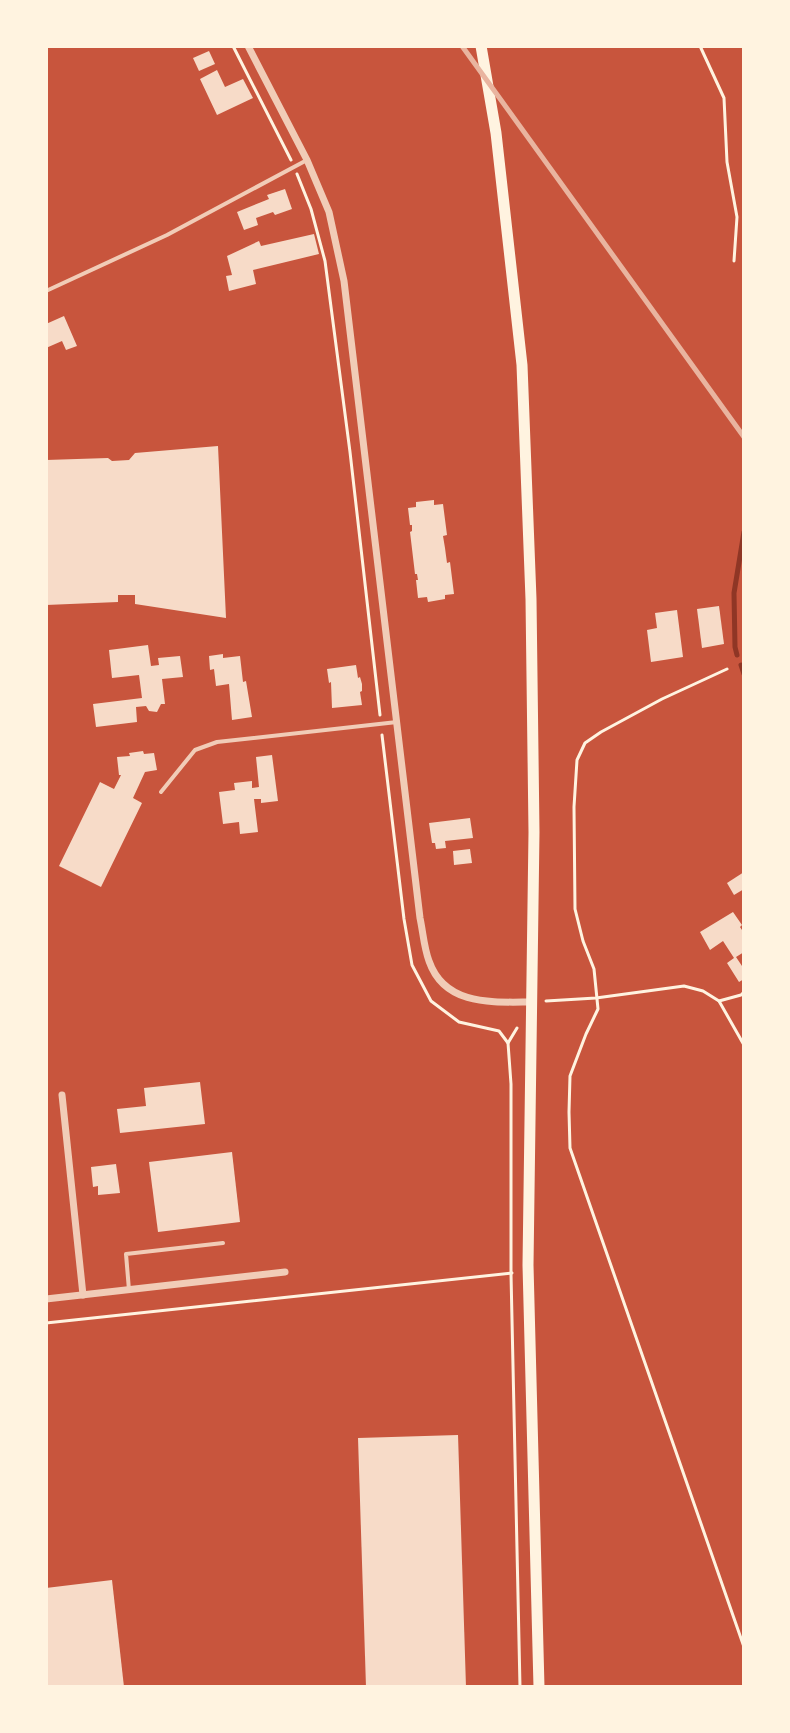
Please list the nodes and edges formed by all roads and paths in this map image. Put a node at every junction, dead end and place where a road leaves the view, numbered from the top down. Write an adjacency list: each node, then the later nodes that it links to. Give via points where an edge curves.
1 (233, 46): 6 (path)
2 (248, 46): 5 (street)
3 (481, 46): 17 (main road, via 522,365 531,599)
4 (700, 46): 7 (path, via 724,98 737,217)
5 (307, 160): 6 (lane); 10 (street, via 329,212 344,281)
6 (294, 166): 8 (lane, via 167,235); 11 (path, via 325,261)
7 (734, 261)
8 (46, 291)
9 (727, 669): 15 (path, via 601,732 585,743 577,760 575,909 594,969)
10 (397, 722): 11 (lane); 17 (street, via 429,961 448,988 464,997)
11 (381, 723): 12 (lane, via 217,742 195,750); 13 (path)
12 (161, 792)
13 (404, 919)
14 (744, 992): 16 (path)
15 (596, 998): 16 (path, via 684,986); 17 (path); 29 (path, via 598,1009 570,1076 570,1148)
16 (719, 1001): 19 (path)
17 (533, 1002): 22 (main road)
18 (508, 1043): 24 (path)
19 (744, 1045)
20 (62, 1095): 26 (street)
21 (223, 1243): 25 (lane, via 126,1254)
22 (528, 1265): 24 (path); 31 (main road)
23 (285, 1272): 25 (street)
24 (511, 1274): 28 (path); 30 (path)
25 (129, 1290): 26 (street)
26 (83, 1295): 27 (street)
27 (46, 1299)
28 (46, 1323)
29 (744, 1647)
30 (520, 1687)
31 (539, 1687)

